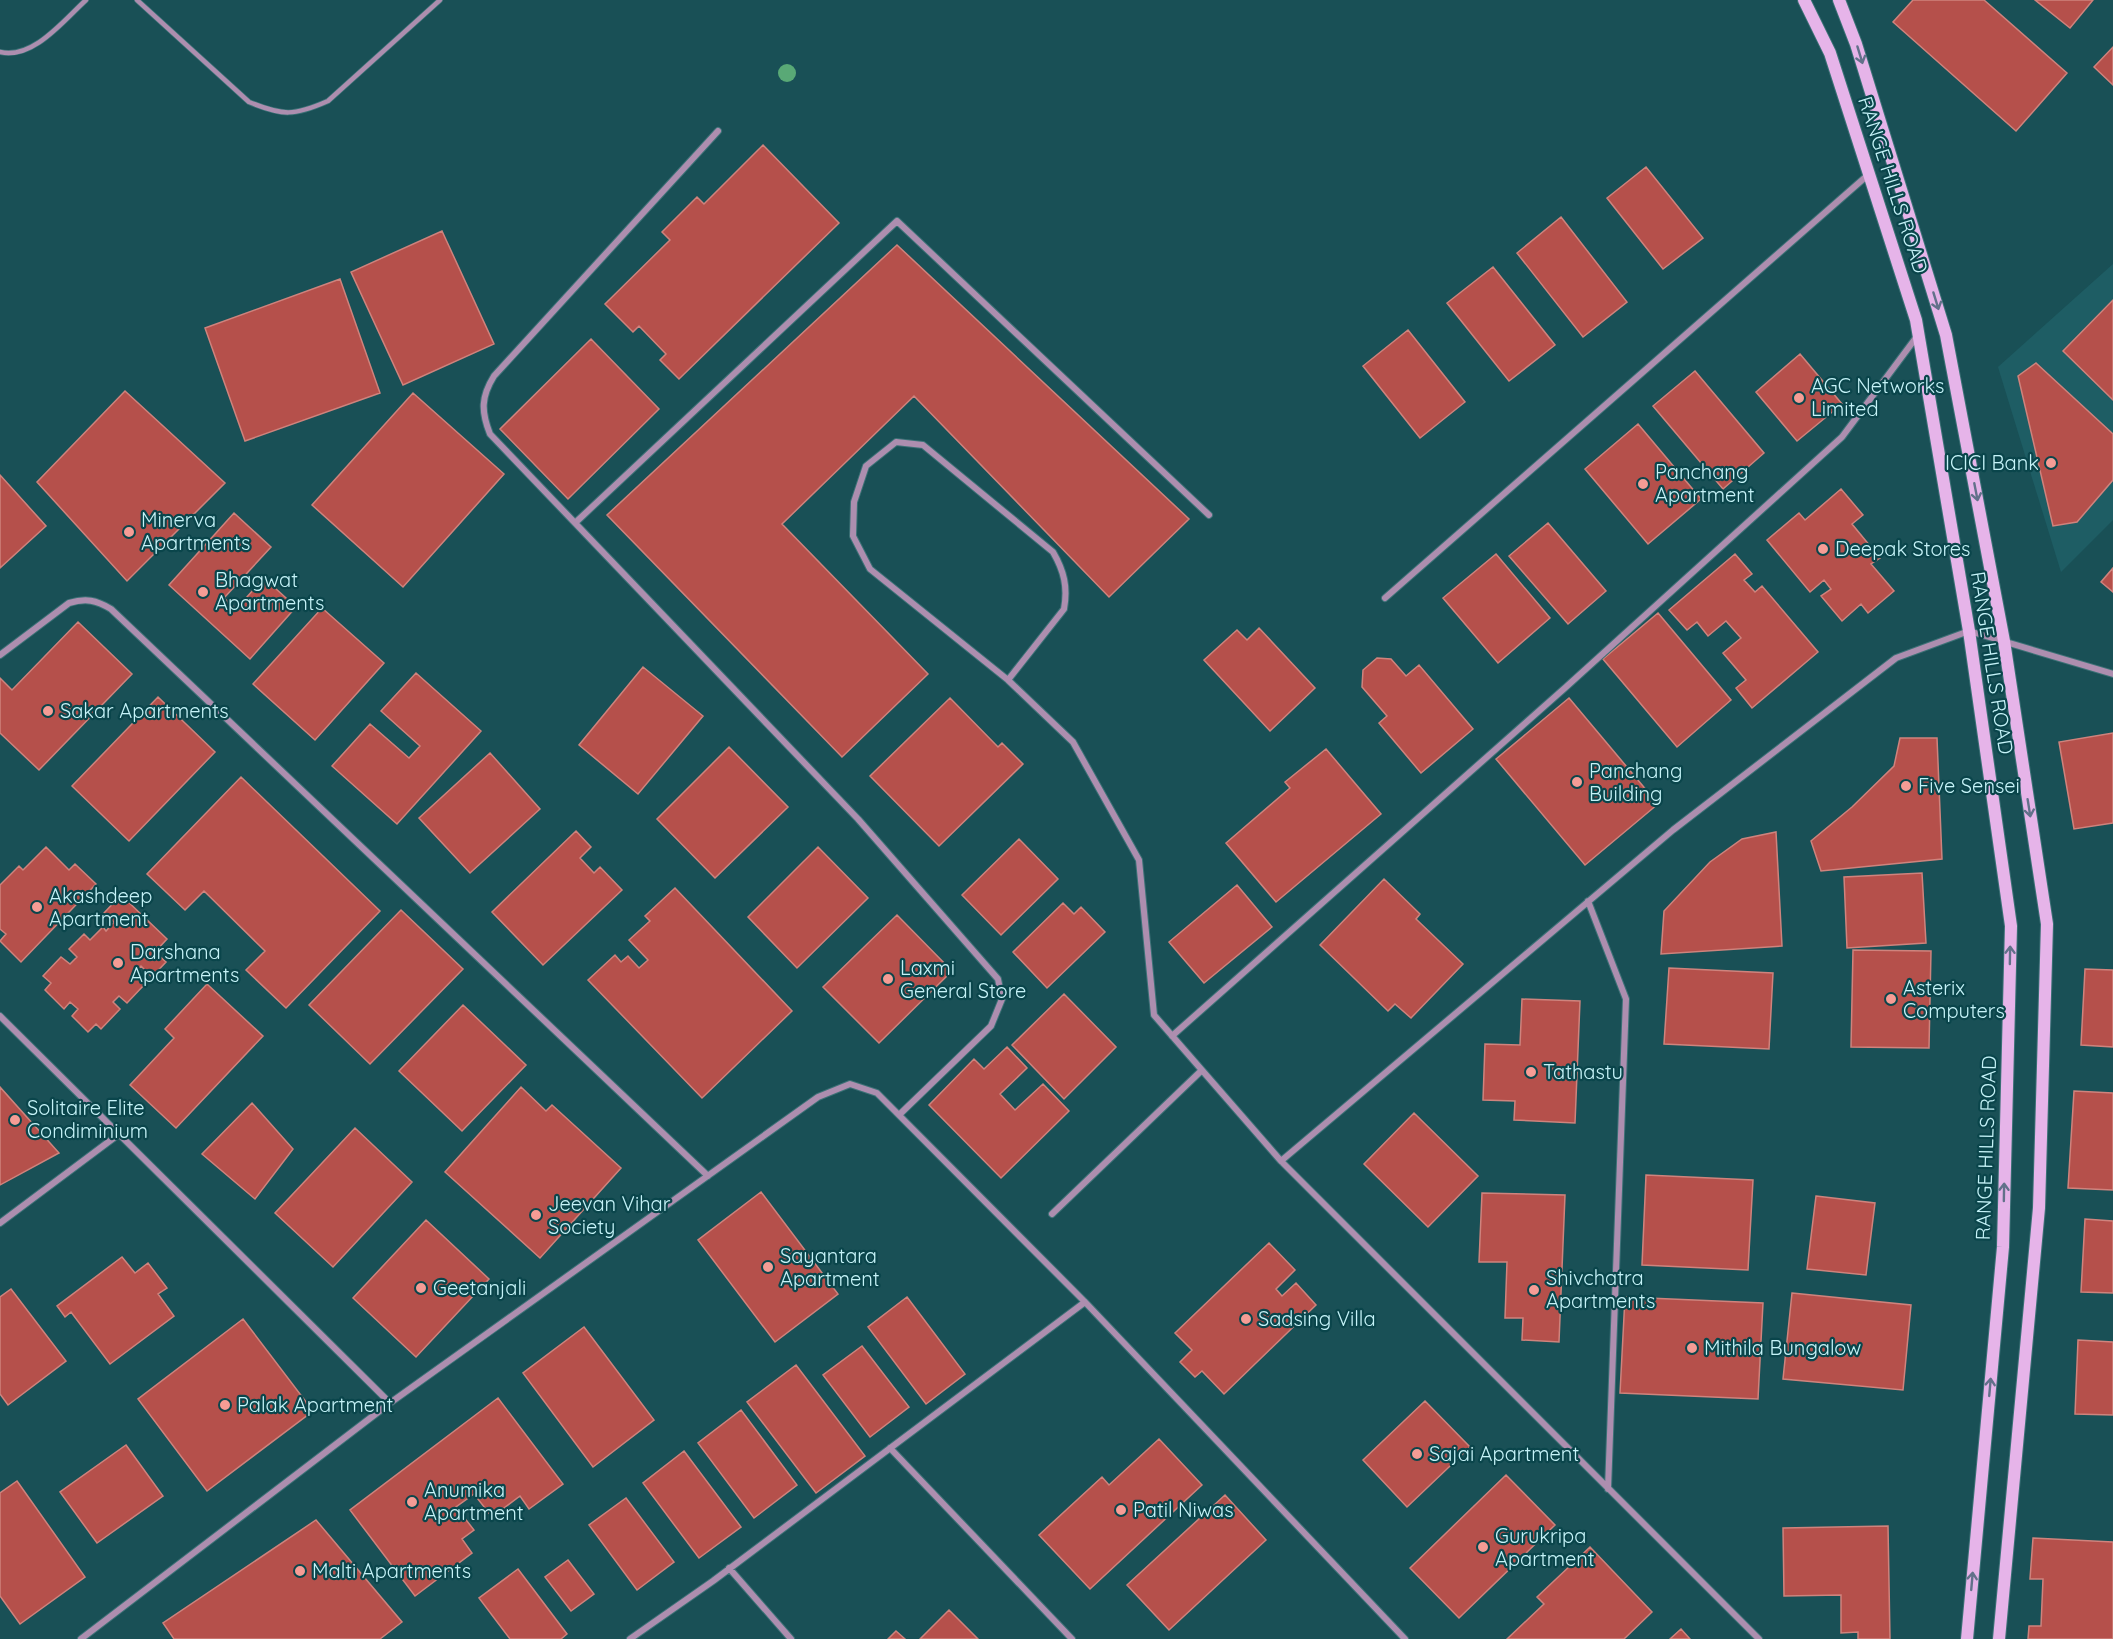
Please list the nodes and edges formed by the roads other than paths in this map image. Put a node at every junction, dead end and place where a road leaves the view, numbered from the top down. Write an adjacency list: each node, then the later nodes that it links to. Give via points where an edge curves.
1 (86, 0): 6 (lane, via 35,46 19,52)
2 (137, 0): 3 (lane, via 249,102 290,114 328,101)
3 (440, 0)
4 (1804, 0): 8 (main road, RANGE HILLS ROAD, via 1830,53)
5 (1839, 0): 14 (main road, one-way to 14, via 1946,335)
6 (0, 52)
7 (718, 131): 11 (street, via 485,390 484,419 490,434)
8 (1869, 174): 9 (main road, RANGE HILLS ROAD); 12 (street)
9 (1918, 335): 13 (main road, RANGE HILLS ROAD); 20 (street, via 1842,437)
10 (1209, 515): 11 (street, via 897,221)
11 (575, 523): 22 (street, via 858,819 998,979 1002,999 991,1026)
12 (1385, 598)
13 (1969, 631): 14 (street); 18 (street, via 1896,658 1673,830); 39 (main road, RANGE HILLS ROAD, one-way to 13, via 2003,1247 2011,926)
14 (2004, 641): 16 (street); 40 (main road, one-way to 40, via 2047,924 2039,1208)
15 (0, 655): 25 (street, via 69,603 83,599 111,609)
16 (2113, 674)
17 (1008, 680): 17 (street, via 870,569 854,536 854,502 866,466 896,442 923,445 1053,552 1061,566 1067,595 1064,609); 20 (street, via 1073,742 1139,860 1154,1015)
18 (1588, 901): 24 (street); 31 (street, via 1626,999)
19 (0, 1016): 23 (street)
20 (1172, 1036): 21 (street)
21 (1201, 1071): 24 (street); 26 (street)
22 (899, 1115): 25 (street, via 876,1094 850,1084 818,1097); 28 (street)
23 (119, 1134): 27 (street); 29 (street)
24 (1281, 1161): 31 (street)
25 (708, 1176): 29 (street)
26 (1052, 1214)
27 (0, 1222)
28 (1085, 1302): 30 (street); 37 (street)
29 (390, 1402): 33 (street)
30 (890, 1448): 32 (street); 36 (street)
31 (1608, 1489): 38 (street)
32 (729, 1568): 34 (street); 35 (street)
33 (81, 1639)
34 (630, 1639)
35 (792, 1639)
36 (1072, 1639)
37 (1405, 1639)
38 (1759, 1639)
39 (1967, 1639)
40 (1999, 1639)

